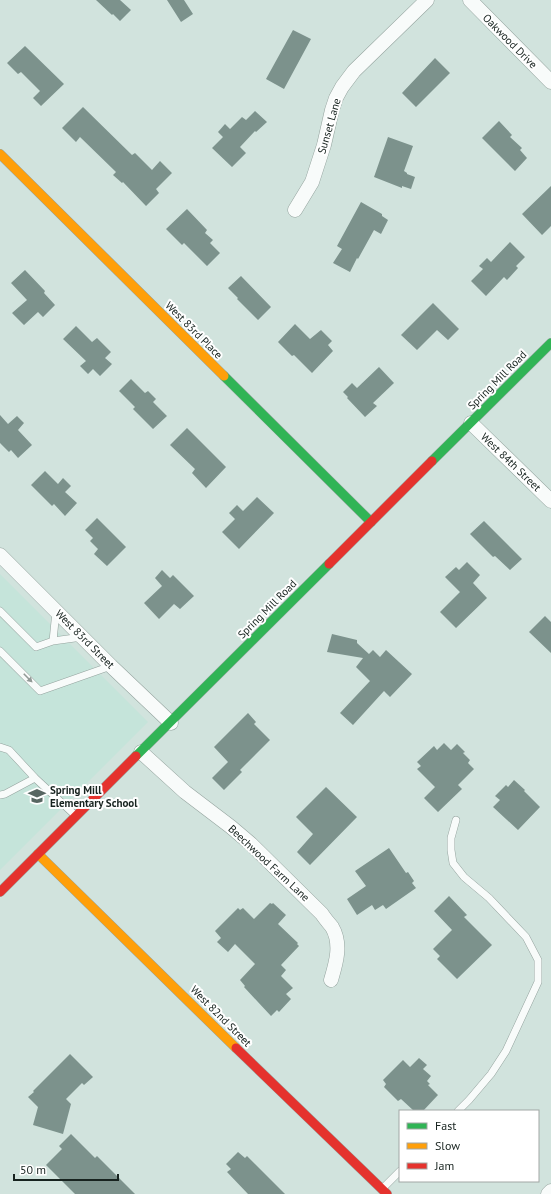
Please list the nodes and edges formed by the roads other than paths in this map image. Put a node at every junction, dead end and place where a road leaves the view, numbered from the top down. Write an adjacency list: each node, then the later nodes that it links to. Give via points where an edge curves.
1 (427, 0): 5 (street, Sunset Lane, via 354,71 342,87 332,110 312,182)
2 (470, 0): 3 (street, Oakwood Drive)
3 (551, 82)
4 (0, 154): 9 (street, West 83rd Place)
5 (295, 210)
6 (551, 343): 7 (street, Spring Mill Road)
7 (471, 423): 8 (street, West 84th Street); 9 (street, Spring Mill Road)
8 (551, 501)
9 (371, 522): 17 (street, Spring Mill Road)
10 (0, 555): 12 (street, West 83rd Street)
11 (0, 610): 14 (lane, via 36,647)
12 (56, 610): 13 (street, West 83rd Street); 14 (lane)
13 (82, 637): 14 (lane); 16 (street, West 83rd Street)
14 (53, 641)
15 (0, 651): 16 (lane, one-way to 16, via 40,691)
16 (111, 666): 17 (street, West 83rd Street)
17 (171, 723): 19 (street, Spring Mill Road)
18 (0, 747): 20 (lane, via 9,750)
19 (141, 752): 22 (street, Spring Mill Road); 26 (street, Beechwood Farm Lane, via 185,792 232,827 322,914 332,927 338,948)
20 (35, 778): 21 (lane); 22 (lane)
21 (0, 795)
22 (76, 817): 24 (street, Spring Mill Road)
23 (456, 820): 27 (lane, via 451,838 453,862 464,877 489,898 526,937 538,960 538,982 506,1051 491,1074)
24 (38, 854): 25 (street, Spring Mill Road); 30 (street, West 82nd Street)
25 (0, 892)
26 (331, 980)
27 (459, 1110)
28 (399, 1171): 30 (lane)
29 (551, 1191): 31 (street)
30 (385, 1192)
31 (548, 1194)

